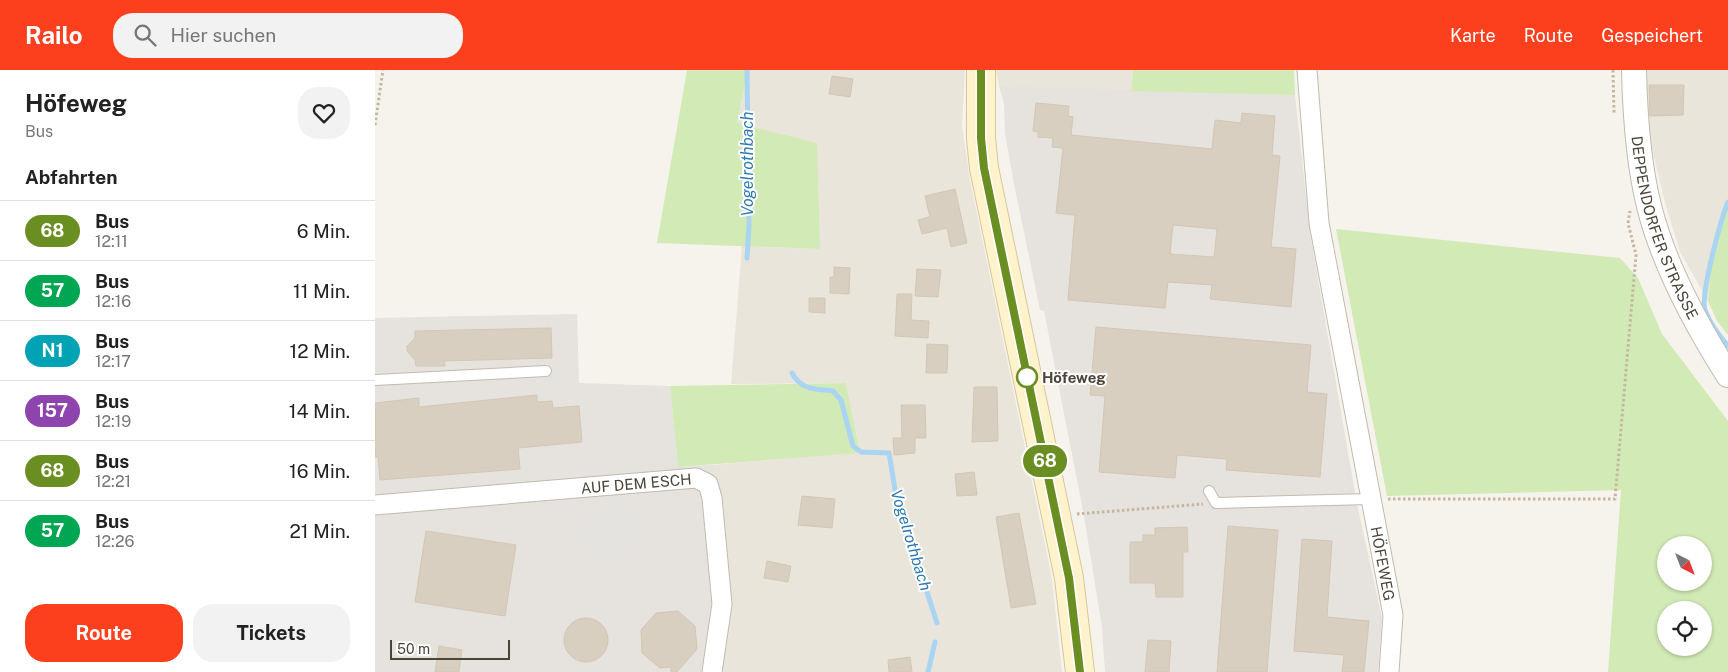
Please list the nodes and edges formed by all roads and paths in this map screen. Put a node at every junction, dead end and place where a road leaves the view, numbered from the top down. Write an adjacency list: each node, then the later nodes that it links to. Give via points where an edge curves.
1 (383, 70): 5 (path)
2 (981, 70): 16 (main road, via 984,168 1069,578)
3 (1307, 70): 11 (street, HÖFEWEG, via 1319,223)
4 (1634, 70): 8 (street, DEPPENDORFER STRASSE, via 1642,170 1649,208 1698,326)
5 (375, 125)
6 (1630, 207): 11 (path, via 1628,223 1636,255 1615,499)
7 (546, 371): 9 (lane)
8 (1728, 375)
9 (375, 380)
10 (1209, 491): 12 (lane)
11 (1370, 499): 12 (lane); 17 (street, HÖFEWEG, via 1393,615)
12 (1215, 503): 14 (path)
13 (375, 505): 15 (street, AUF DEM ESCH, via 696,478 708,484 712,498 722,604)
14 (1077, 514)
15 (712, 672)
16 (1081, 672)
17 (1389, 672)

